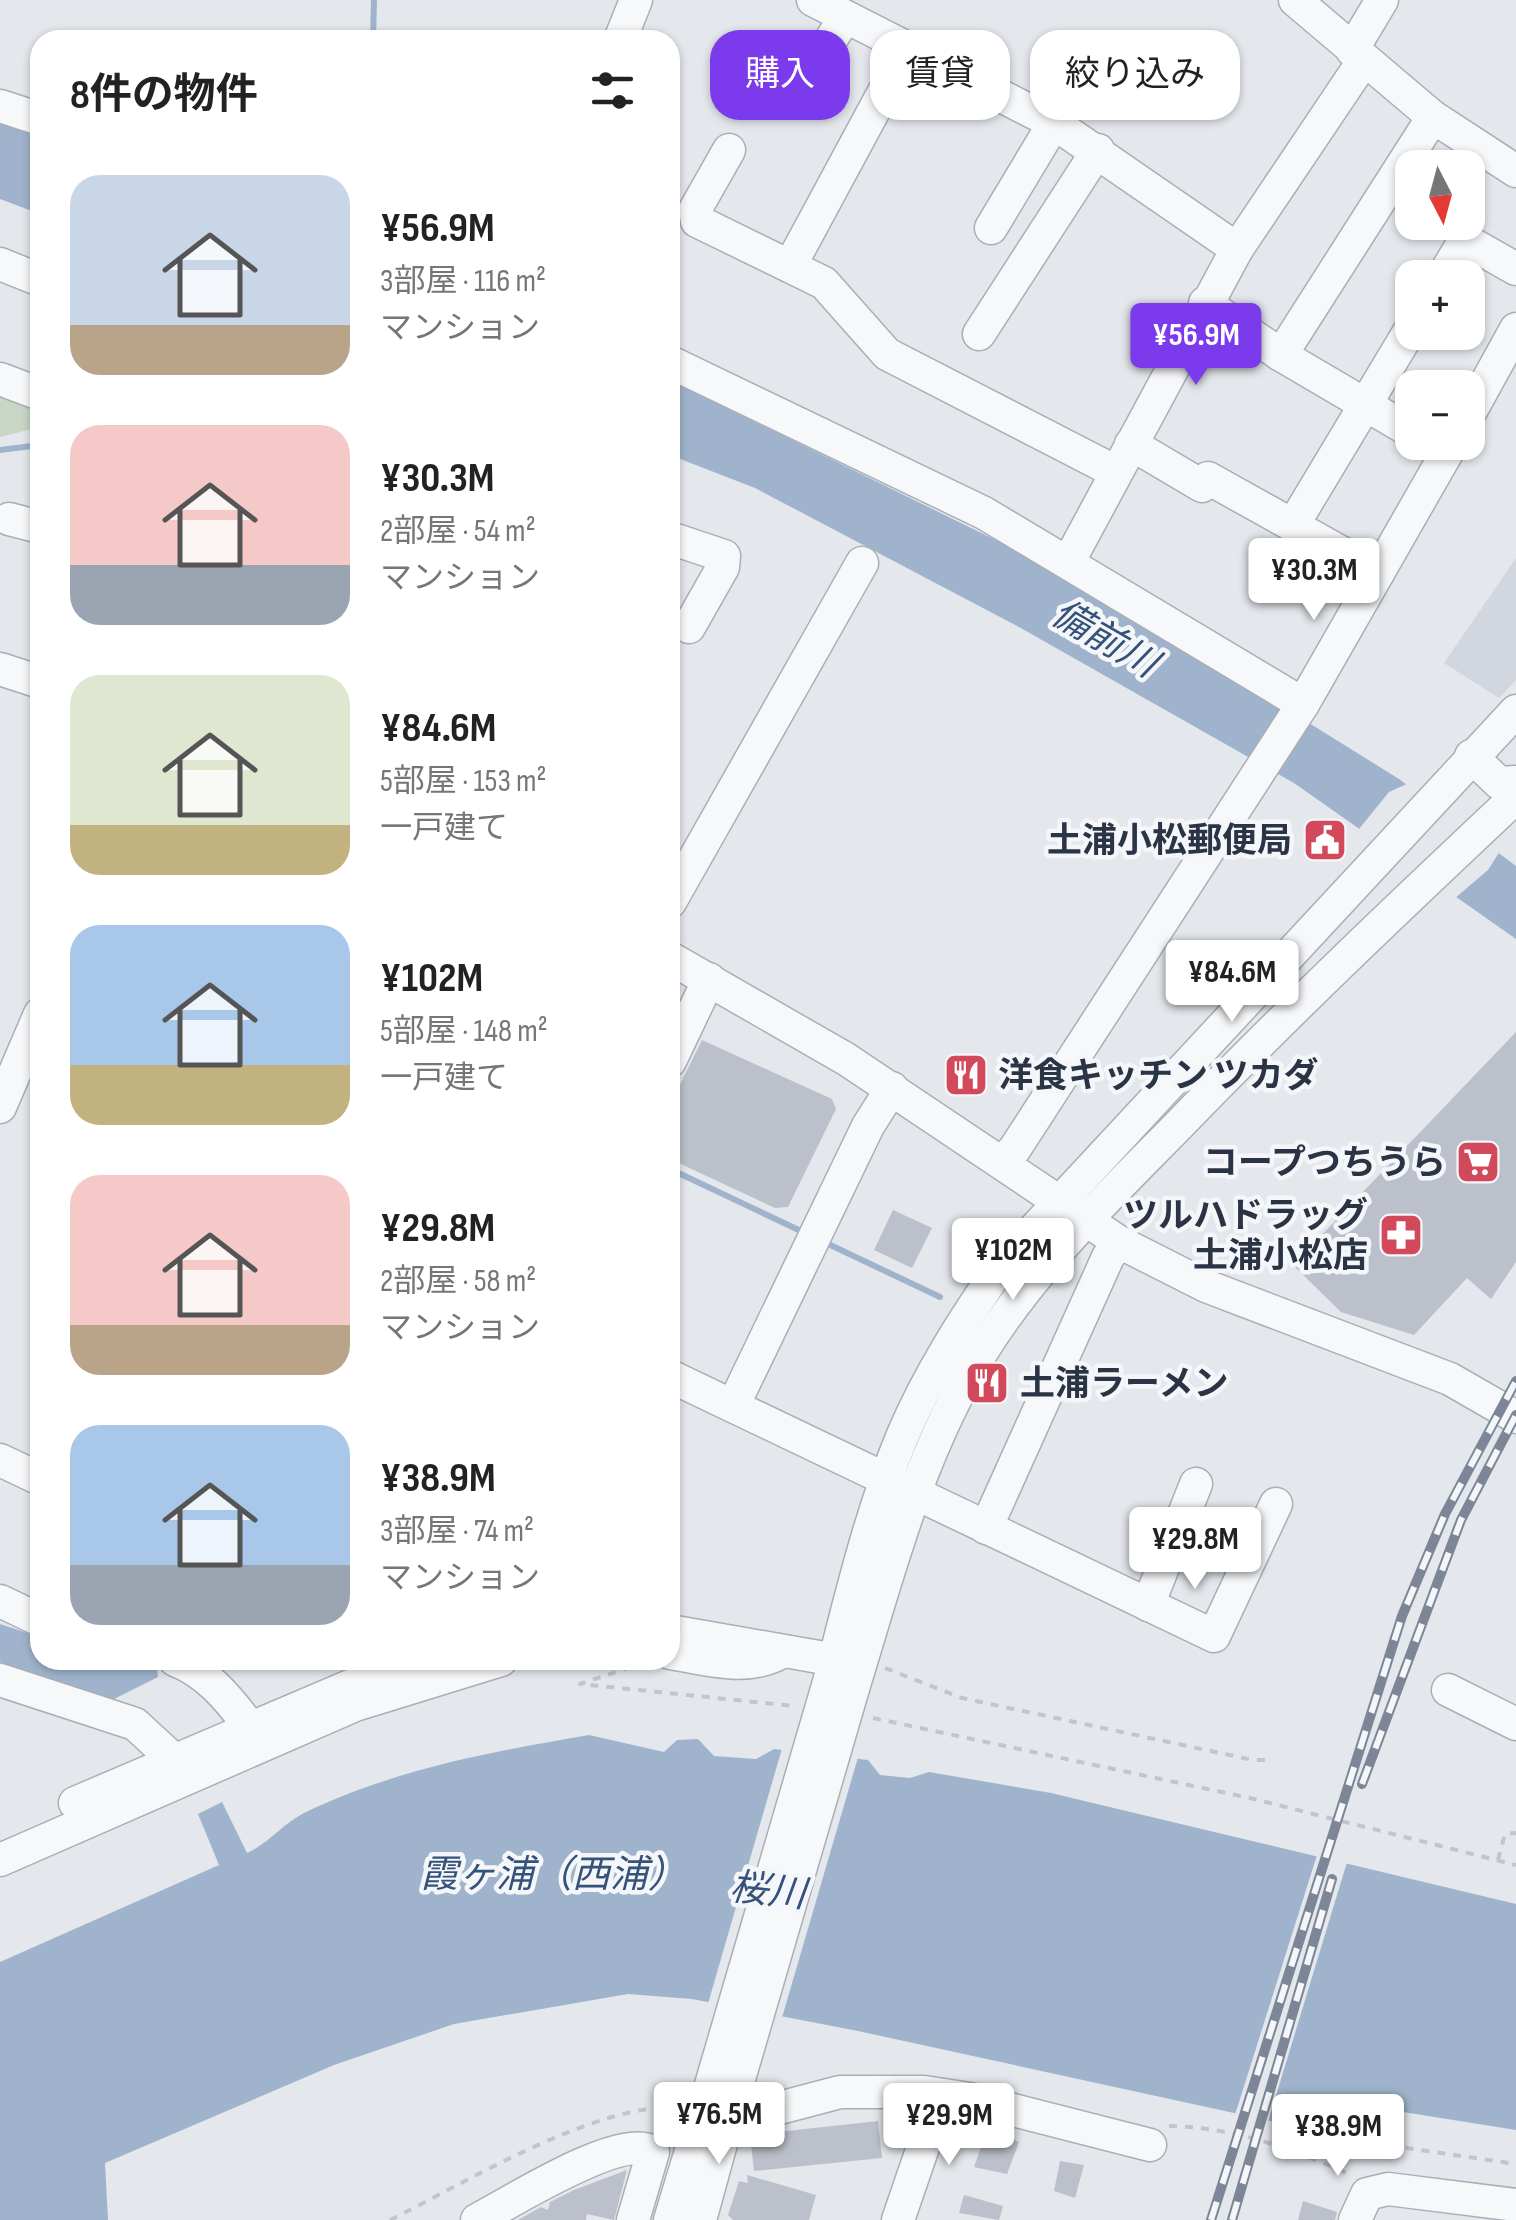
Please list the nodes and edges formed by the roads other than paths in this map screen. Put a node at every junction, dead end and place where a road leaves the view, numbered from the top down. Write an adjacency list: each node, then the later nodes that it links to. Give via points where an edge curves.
1 (636, 0): 6 (street)
2 (813, 0): 5 (street)
3 (1382, 0): 9 (street)
4 (1298, 1): 9 (street)
5 (845, 17): 7 (street); 8 (street)
6 (624, 30)
7 (837, 30)
8 (870, 31)
9 (1358, 55): 13 (street); 20 (street)
10 (1010, 102): 15 (street)
11 (0, 106): 12 (street)
12 (30, 116)
13 (1433, 117): 18 (street); 30 (street)
14 (870, 118): 23 (street)
15 (1054, 123): 17 (street); 19 (street)
16 (729, 150): 23 (street, via 695,210 697,221)
17 (1098, 150): 20 (street); 28 (street)
18 (1516, 172)
19 (990, 228)
20 (1237, 248): 26 (street)
21 (1453, 260): 24 (street, via 1465,240)
22 (0, 264): 25 (street)
23 (790, 266): 37 (street, via 834,292 886,354)
24 (1516, 269)
25 (30, 276)
26 (1206, 304): 30 (street); 37 (street)
27 (1516, 329): 33 (street)
28 (980, 334)
29 (1398, 350): 35 (street)
30 (1282, 355): 35 (street)
31 (680, 367): 41 (street)
32 (0, 379): 34 (street)
33 (1485, 385)
34 (30, 390)
35 (1366, 404): 36 (street); 39 (street)
36 (1395, 422)
37 (1122, 458): 39 (street, via 1202,486 1208,478); 41 (street)
38 (1436, 460): 43 (street)
39 (1293, 525): 43 (street)
40 (680, 541): 44 (street, via 724,556)
41 (1070, 561): 47 (street)
42 (862, 563): 52 (street)
43 (1378, 574): 47 (street)
44 (689, 627)
45 (0, 669): 46 (street)
46 (30, 679)
47 (1300, 707): 59 (street)
48 (1516, 711): 49 (street)
49 (1471, 756): 50 (street, via 1500,783); 60 (street)
50 (1516, 782)
51 (1516, 796): 61 (street, via 1293,1007)
52 (680, 884)
53 (680, 963): 54 (street)
54 (709, 979): 55 (street); 57 (street)
55 (680, 1040)
56 (29, 1070): 58 (street)
57 (892, 1088): 59 (street); 64 (street)
58 (0, 1106)
59 (1003, 1160): 60 (street)
60 (1055, 1202): 61 (street); 69 (street, via 1003,1263 951,1341 904,1432)
61 (1084, 1220): 62 (street); 69 (street, via 1004,1319)
62 (1119, 1242): 65 (street, via 1206,1286 1450,1379); 71 (street)
63 (680, 1381): 64 (street)
64 (733, 1406): 69 (street)
65 (1516, 1418)
66 (0, 1460): 67 (street)
67 (30, 1474)
68 (1196, 1484): 73 (street)
69 (899, 1488): 71 (street); 82 (street)
70 (1276, 1504): 73 (street, via 1214,1636)
71 (986, 1528): 73 (street)
72 (0, 1601): 74 (street)
73 (1148, 1605)
74 (30, 1615)
75 (680, 1632): 76 (street)
76 (786, 1650): 77 (street, via 756,1664); 82 (street)
77 (680, 1659)
78 (189, 1670): 85 (street, via 225,1694)
79 (378, 1670): 85 (street)
80 (469, 1670): 88 (street, via 355,1706)
81 (0, 1680): 86 (street, via 135,1724)
82 (848, 1681): 90 (street, bridge)
83 (1448, 1690): 84 (street)
84 (1516, 1723)
85 (249, 1726): 86 (street)
86 (174, 1759): 87 (street)
87 (0, 1836)
88 (0, 1860)
89 (941, 2095): 90 (street, via 840,2092 764,2112); 91 (street); 97 (street)
90 (714, 2102): 95 (street); 96 (street)
91 (1158, 2136)
92 (1516, 2206): 98 (street, via 1388,2188 1367,2194)
93 (477, 2220): 94 (street, via 618,2150 647,2148 653,2152)
94 (633, 2220)
95 (670, 2220)
96 (700, 2220)
97 (898, 2220)
98 (1354, 2220)

